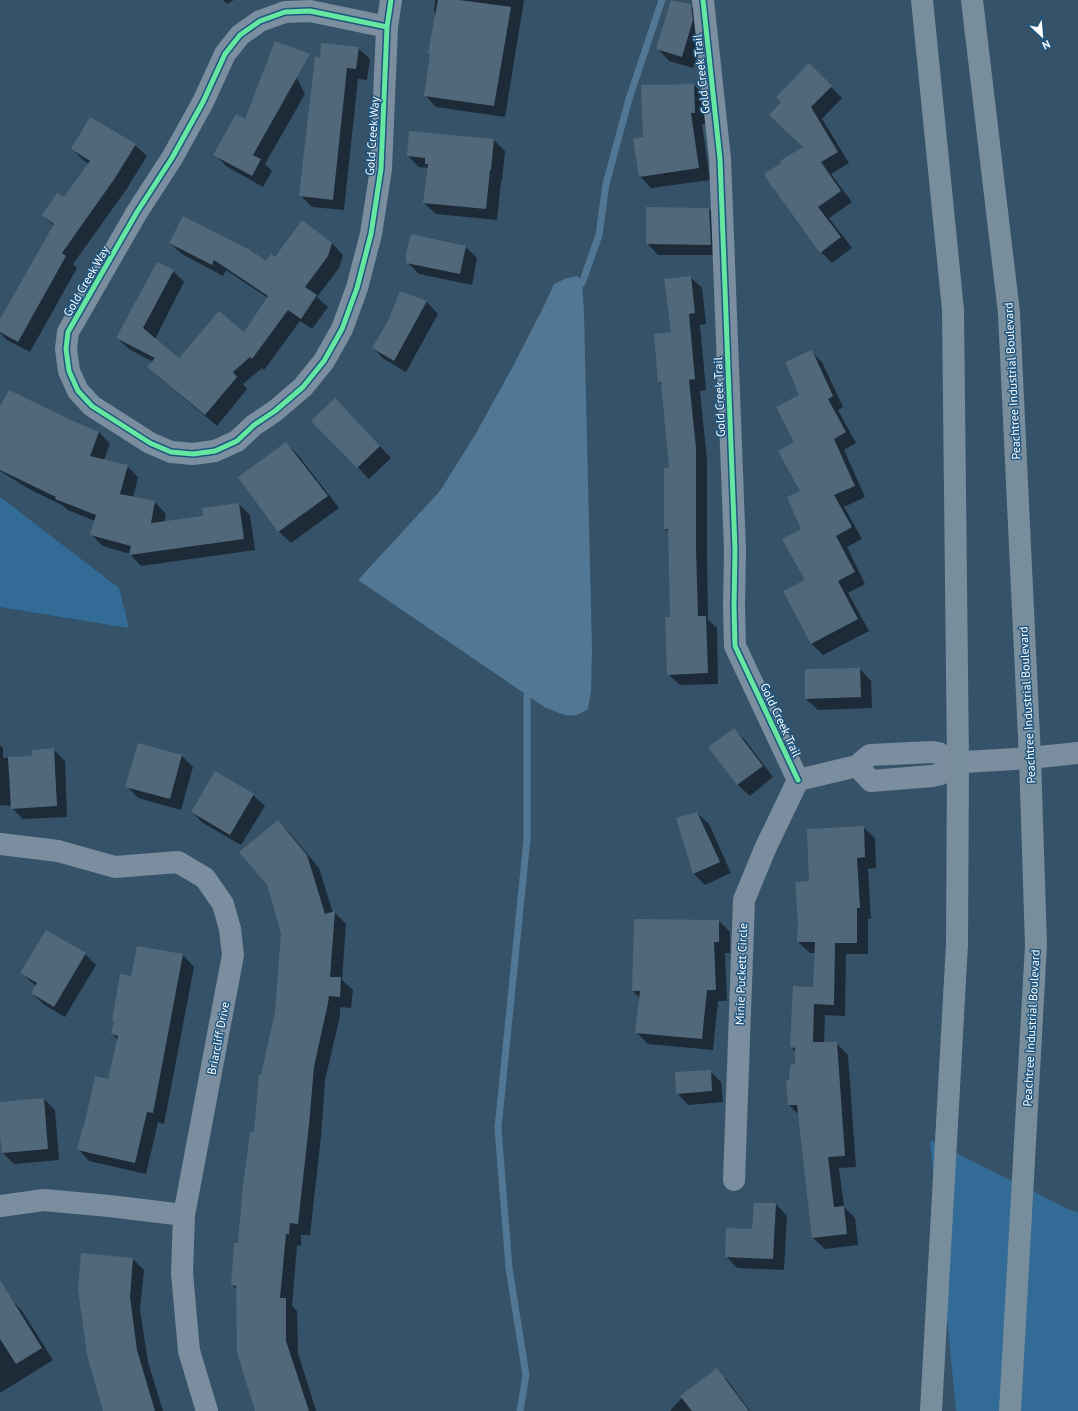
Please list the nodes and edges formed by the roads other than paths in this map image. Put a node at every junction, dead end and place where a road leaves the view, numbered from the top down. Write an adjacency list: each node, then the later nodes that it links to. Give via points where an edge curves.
1 (391, 0): 5 (street, Gold Creek Way)
2 (703, 0): 9 (street, Gold Creek Trail, via 720,159 735,550 735,646)
3 (922, 0): 8 (main road, via 953,310)
4 (972, 0): 7 (main road, Peachtree Industrial Boulevard, via 1009,313)
5 (387, 27): 5 (street, Gold Creek Way, via 381,169 371,234 357,288 342,329 324,361 303,386 275,411 254,425 237,441 215,451 193,454 171,452 150,443 92,406 78,391 69,371 66,349 68,332 137,212 172,158 203,102 225,54 240,36 260,21 285,12 310,11)
6 (1078, 753): 7 (street)
7 (1030, 758): 8 (street); 16 (main road, Peachtree Industrial Boulevard, via 1036,945)
8 (954, 763): 9 (street, via 933,752 870,755 857,766); 15 (main road, via 957,944)
9 (798, 780): 11 (street, Minie Puckett Circle, via 744,900)
10 (0, 844): 13 (street, Briarcliff Drive, via 58,852 115,867 178,862 204,878 223,904 230,929 233,955)
11 (734, 1180)
12 (0, 1206): 13 (street, via 44,1200)
13 (184, 1215): 14 (street, Briarcliff Drive, via 182,1273 189,1352)
14 (207, 1411)
15 (931, 1411)
16 (1010, 1411)

